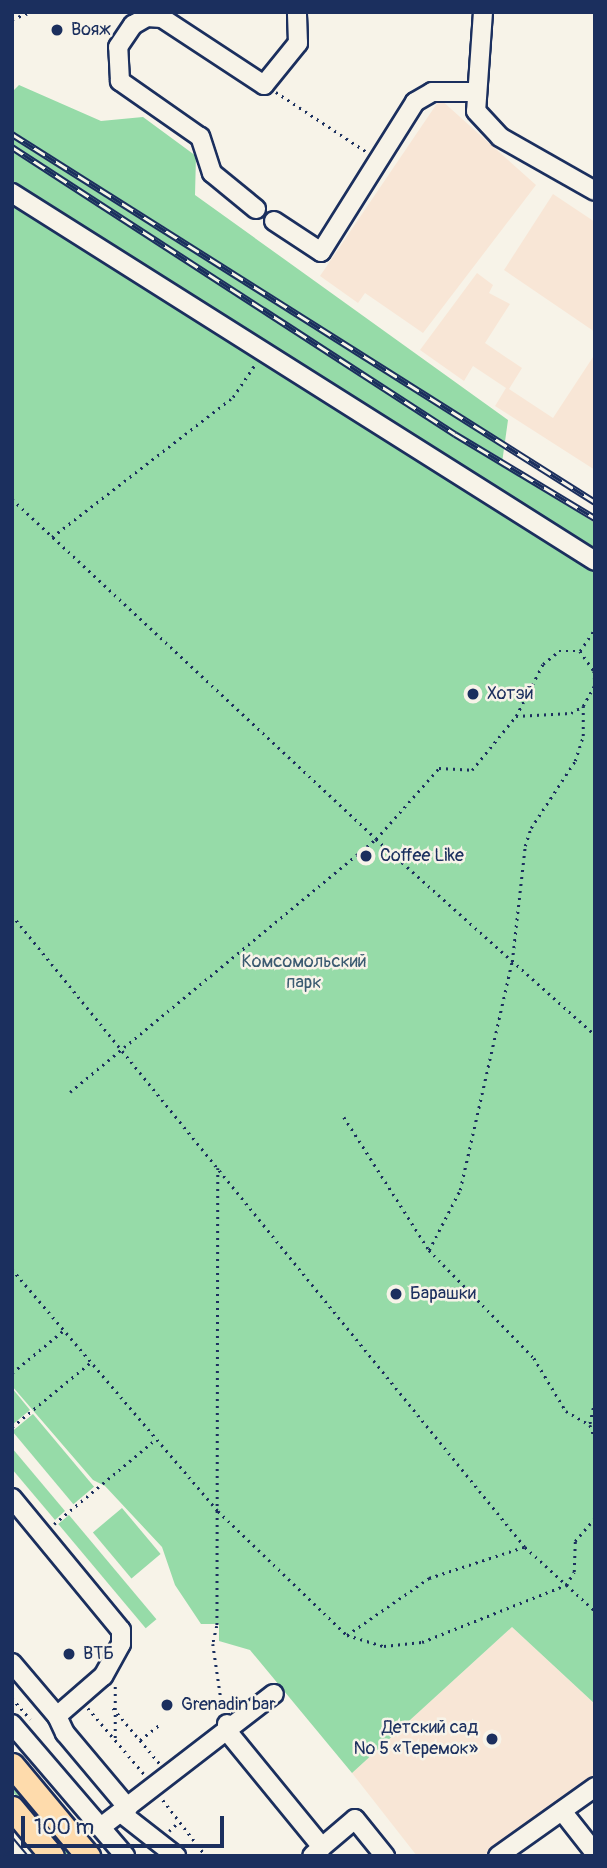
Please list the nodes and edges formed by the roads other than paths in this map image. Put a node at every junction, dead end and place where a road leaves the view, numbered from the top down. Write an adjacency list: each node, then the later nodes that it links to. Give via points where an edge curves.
1 (297, 12): 6 (street, via 298,43 264,85 162,18 146,17 133,25 118,47 120,81 200,137 212,173)
2 (483, 12): 3 (street)
3 (475, 92): 4 (street, via 476,111 500,137); 7 (street, via 432,92 415,102 321,252)
4 (595, 191)
5 (12, 193): 8 (street)
6 (256, 209)
7 (274, 221)
8 (595, 561)
9 (12, 1498): 12 (street, via 118,1625 122,1639 100,1679)
10 (12, 1663): 12 (street)
11 (274, 1694): 14 (street)
12 (57, 1716): 18 (street)
13 (12, 1724): 20 (street)
14 (230, 1725): 18 (street); 21 (street)
15 (12, 1765): 24 (main road)
16 (595, 1787): 19 (street)
17 (12, 1808): 23 (main road)
18 (125, 1810): 20 (street); 26 (street)
19 (562, 1811): 22 (street); 28 (street)
20 (101, 1827): 25 (street)
21 (317, 1851): 27 (street, via 355,1819)
22 (595, 1853)
23 (52, 1856)
24 (88, 1856)
25 (125, 1856)
26 (176, 1856)
27 (384, 1856)
28 (498, 1856)

